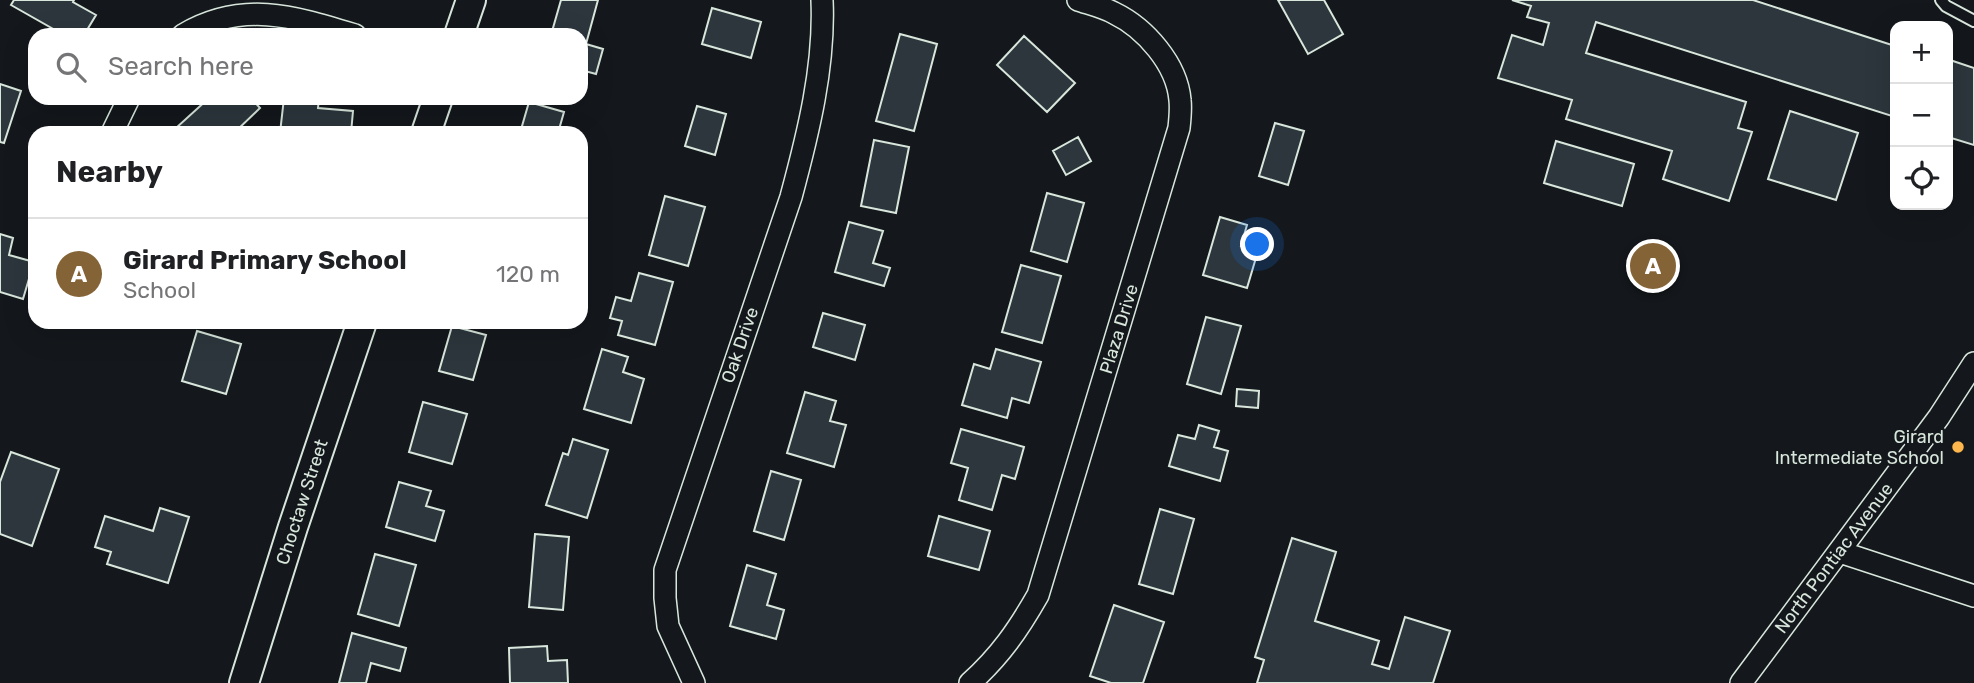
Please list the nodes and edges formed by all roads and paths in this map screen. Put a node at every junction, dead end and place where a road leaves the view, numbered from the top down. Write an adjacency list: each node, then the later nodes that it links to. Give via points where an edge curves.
1 (471, 0): 8 (street)
2 (822, 0): 18 (street, Oak Drive, via 821,52 806,144 665,570 668,626)
3 (1078, 0): 19 (street, Plaza Drive, via 1113,13 1156,46 1180,98 1179,128 1038,595 1016,634)
4 (1941, 0): 5 (lane)
5 (1974, 21)
6 (194, 28): 7 (street, via 242,11)
7 (332, 28)
8 (461, 28)
9 (126, 105): 11 (street)
10 (436, 105): 12 (street)
11 (115, 126)
12 (428, 126)
13 (360, 329): 17 (street, Choctaw Street)
14 (1974, 363): 15 (street, North Pontiac Avenue)
15 (1840, 552): 16 (street); 20 (street, North Pontiac Avenue)
16 (1974, 597)
17 (244, 683)
18 (694, 683)
19 (970, 683)
20 (1741, 683)

